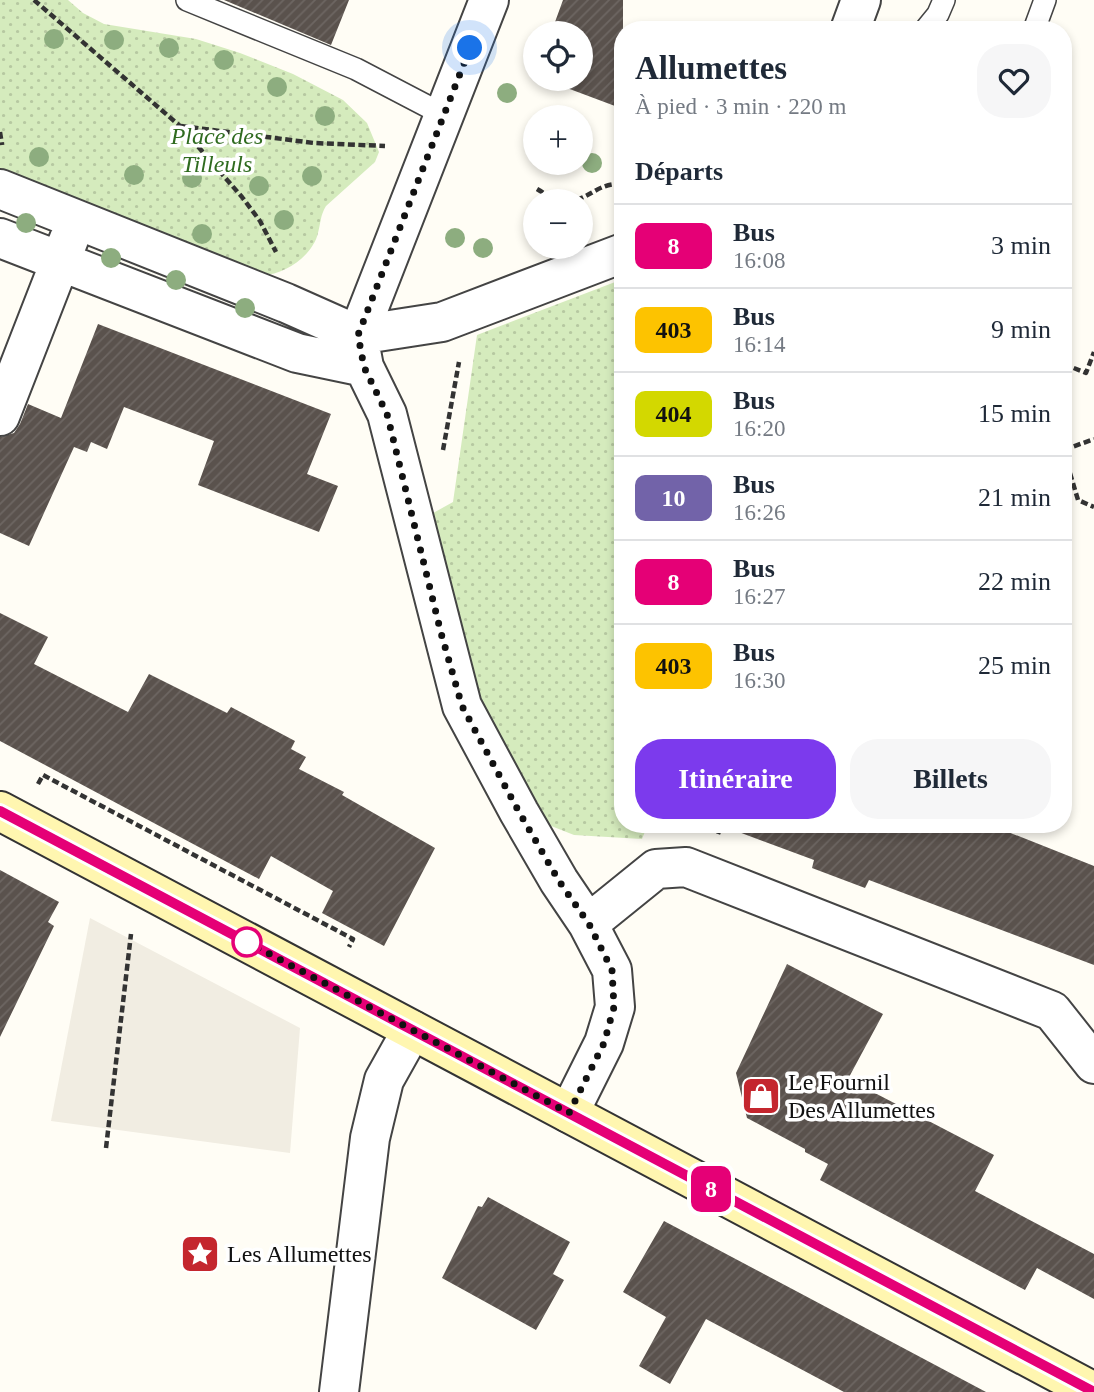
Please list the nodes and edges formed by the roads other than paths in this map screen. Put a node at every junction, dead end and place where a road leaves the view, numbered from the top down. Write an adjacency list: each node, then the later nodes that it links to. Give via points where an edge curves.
1 (187, 0): 9 (lane, via 356,69)
2 (489, 0): 9 (street)
3 (861, 0): 6 (street)
4 (944, 0): 7 (lane)
5 (1045, 0): 8 (lane)
6 (853, 21)
7 (932, 21)
8 (1037, 21)
9 (444, 115): 15 (street)
10 (0, 189): 11 (street)
11 (77, 220): 14 (street); 15 (street, via 286,303)
12 (0, 239): 14 (street)
13 (614, 256): 15 (street)
14 (60, 261): 15 (street, via 297,353); 16 (street)
15 (361, 351): 18 (street, via 387,414 462,706 559,881)
16 (0, 416)
17 (0, 811): 19 (main road)
18 (589, 924): 20 (street, via 656,869 686,867 1052,1011); 21 (street, via 612,970 614,1007 604,1043)
19 (412, 1030): 21 (main road); 22 (street, via 384,1080 370,1138)
20 (1094, 1064)
21 (569, 1113): 23 (main road)
22 (338, 1392)
23 (1094, 1392)

